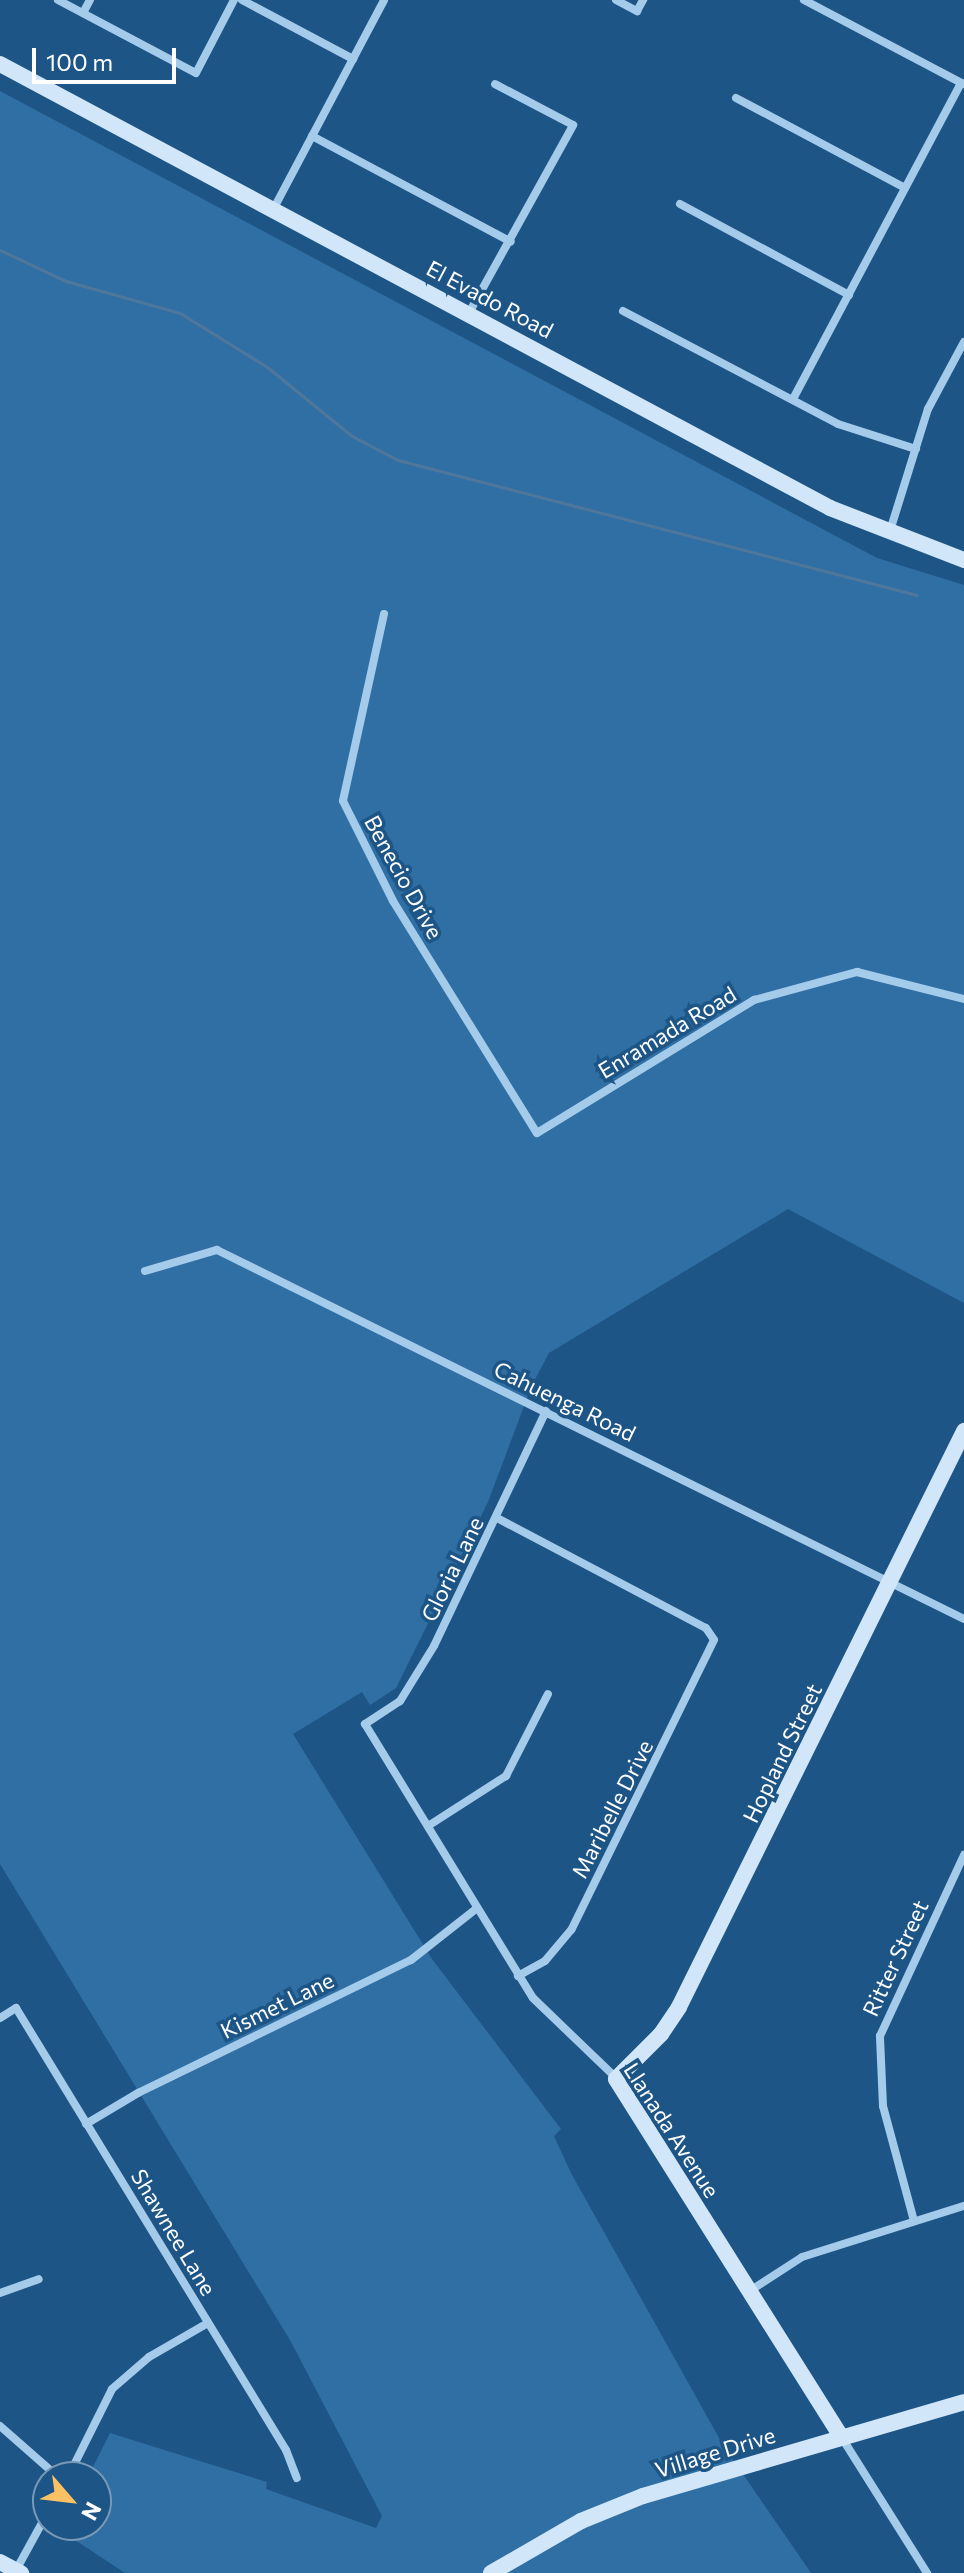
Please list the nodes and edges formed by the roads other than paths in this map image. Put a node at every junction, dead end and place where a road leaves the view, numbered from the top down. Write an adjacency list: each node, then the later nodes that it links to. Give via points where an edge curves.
1 (58, 0): 9 (street)
2 (90, 0): 9 (street)
3 (234, 0): 9 (street, via 196,73)
4 (242, 0): 10 (street)
5 (384, 0): 10 (street)
6 (616, 0): 7 (street, via 637,11)
7 (643, 0)
8 (804, 0): 13 (street)
9 (83, 13)
10 (353, 59): 15 (street)
11 (0, 64): 18 (street, El Evado Road)
12 (495, 84): 19 (street, via 573,125)
13 (963, 84): 16 (street)
14 (736, 98): 16 (street)
15 (312, 136): 18 (street); 19 (street)
16 (905, 188): 20 (street)
17 (680, 204): 20 (street)
18 (274, 208): 22 (street, El Evado Road)
19 (511, 242): 22 (street)
20 (849, 295): 24 (street)
21 (623, 311): 24 (street)
22 (469, 313): 26 (street, El Evado Road)
23 (964, 342): 25 (street, via 928,409)
24 (793, 399): 25 (street, via 853,431)
25 (916, 449): 26 (street)
26 (889, 535): 27 (street, El Evado Road)
27 (964, 560)
28 (384, 614): 30 (street, Benecio Drive, via 343,801 393,901)
29 (964, 999): 30 (street, Enramada Road, via 857,972 754,1000)
30 (537, 1133)
31 (145, 1271): 32 (street, Cahuenga Road, via 217,1250)
32 (546, 1411): 34 (street, Gloria Lane); 35 (street, Cahuenga Road)
33 (964, 1431): 35 (street, Hopland Street)
34 (497, 1518): 38 (street, Gloria Lane, via 412,1683 400,1701); 42 (street, Maribelle Drive, via 706,1628 714,1640 571,1930 545,1961)
35 (892, 1582): 36 (street, Cahuenga Road); 44 (street, Hopland Street, via 679,2007 661,2034)
36 (964, 1619)
37 (548, 1694): 39 (street, via 506,1776)
38 (365, 1724): 39 (street, Llanada Avenue)
39 (428, 1826): 41 (street, Llanada Avenue)
40 (964, 1855): 47 (street, Ritter Street, via 880,2036 883,2106)
41 (477, 1908): 42 (street, Llanada Avenue); 45 (street, Kismet Lane, via 411,1960 138,2093)
42 (518, 1976): 44 (street, Llanada Avenue, via 533,1998)
43 (0, 2018): 45 (street, Shawnee Lane, via 16,2008)
44 (616, 2079): 49 (street, Llanada Avenue)
45 (86, 2124): 51 (street, Shawnee Lane)
46 (964, 2206): 47 (street)
47 (914, 2221): 49 (street, via 802,2257)
48 (39, 2279): 50 (street)
49 (748, 2292): 54 (street, Llanada Avenue)
50 (0, 2293)
51 (208, 2323): 56 (street, via 149,2357 112,2389); 57 (street, Shawnee Lane)
52 (964, 2402): 54 (street, Village Drive)
53 (0, 2426): 55 (street)
54 (842, 2438): 61 (street, Village Drive, via 608,2510); 62 (street, Llanada Avenue)
55 (40, 2461)
56 (76, 2461)
57 (297, 2478)
58 (33, 2541): 60 (street)
59 (0, 2562): 60 (street)
60 (17, 2572)
61 (491, 2573)
62 (927, 2573)

